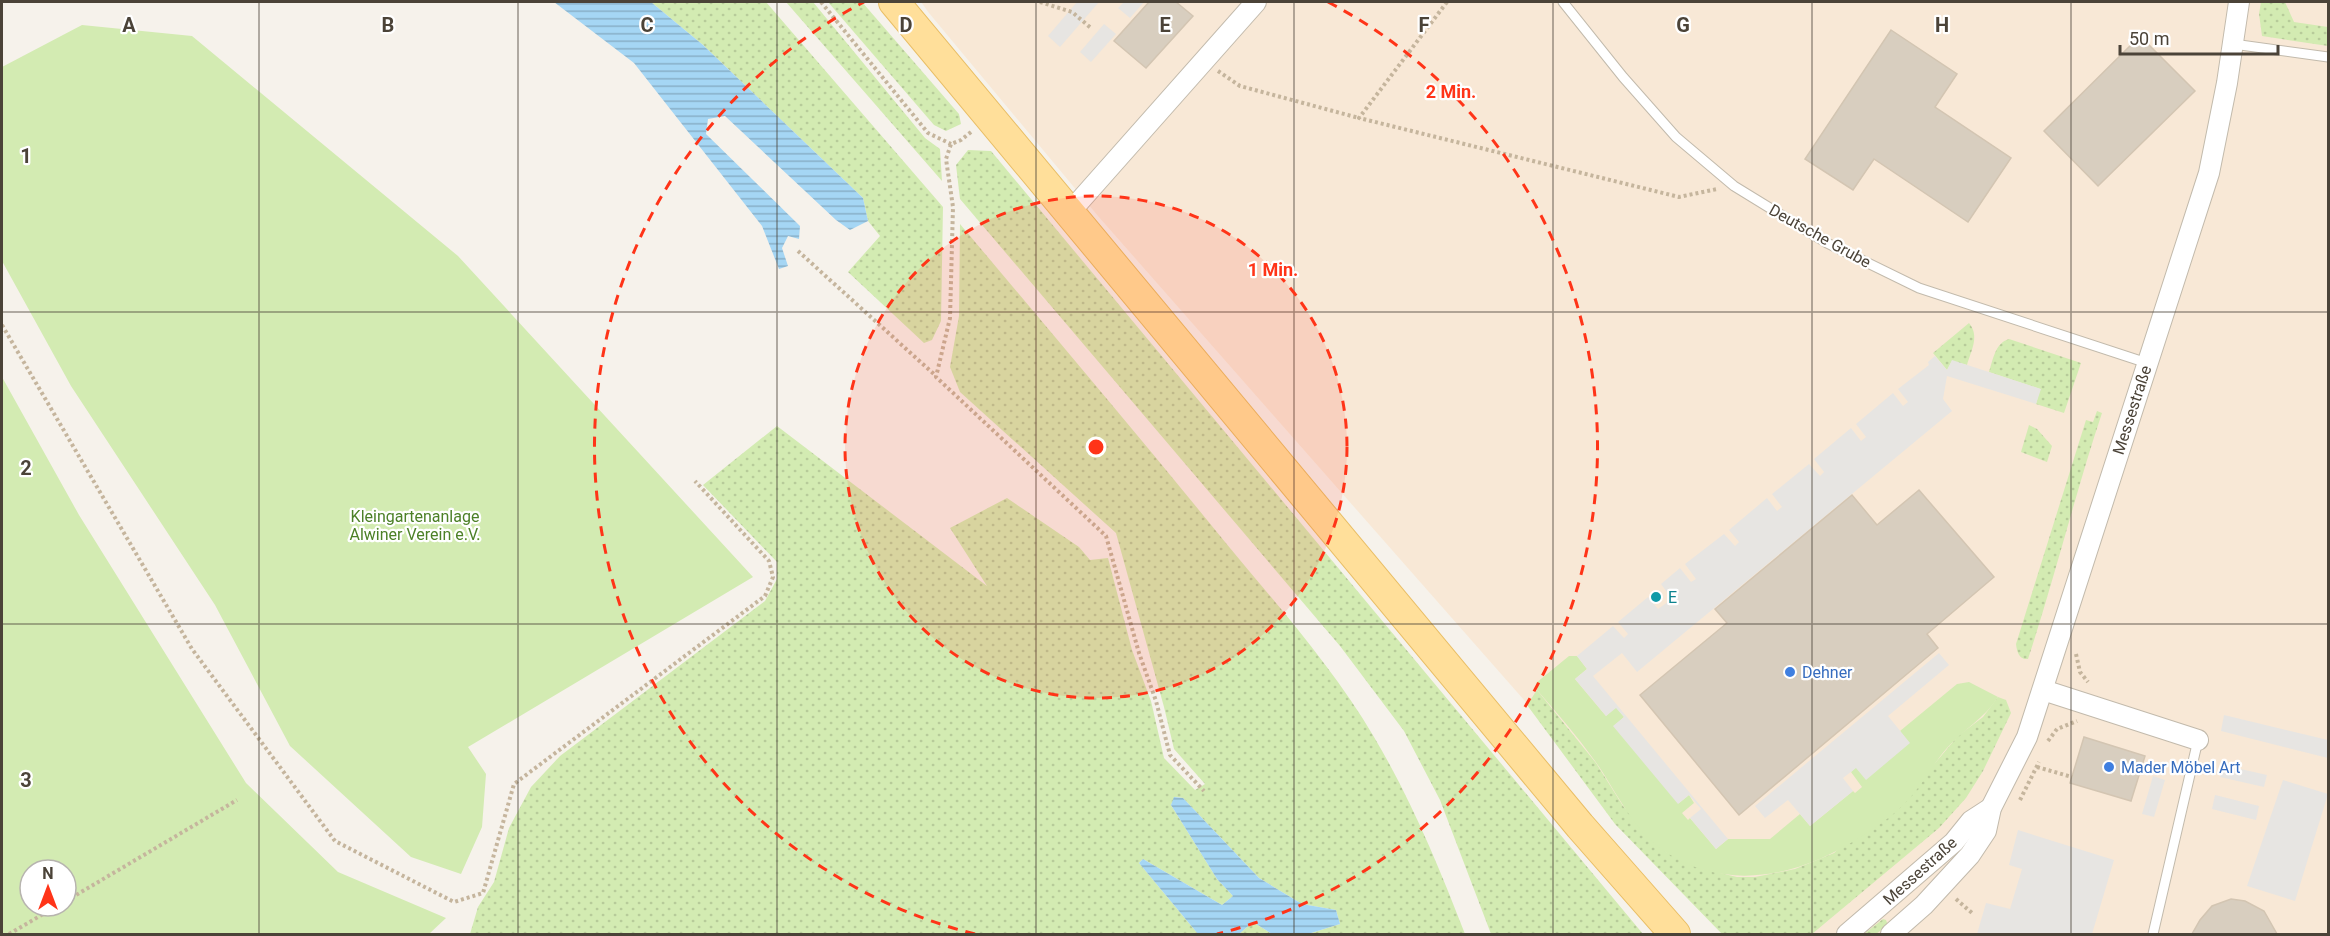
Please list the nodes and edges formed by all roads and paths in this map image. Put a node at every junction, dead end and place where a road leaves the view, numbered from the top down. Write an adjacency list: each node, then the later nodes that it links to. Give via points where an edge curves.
1 (821, 2): 14 (path, via 928,133)
2 (894, 2): 12 (main road)
3 (1040, 2): 8 (path, via 1072,12)
4 (1256, 2): 11 (street)
5 (1448, 2): 13 (path)
6 (1563, 2): 15 (lane, Deutsche Grube, via 1623,78 1676,136)
7 (2239, 2): 9 (street, Messestraße)
8 (1091, 28)
9 (2233, 44): 10 (lane); 19 (street, Messestraße, via 2209,173)
10 (2328, 57)
11 (1203, 61): 13 (path, via 1240,86); 16 (street)
12 (989, 115): 14 (path); 16 (main road)
13 (1359, 118): 15 (path, via 1678,197)
14 (951, 144): 20 (path, via 946,159 953,207 950,318)
15 (1734, 186): 19 (lane, Deutsche Grube, via 1827,243 1919,288)
16 (1070, 212): 34 (main road, via 1580,826)
17 (798, 251): 20 (path)
18 (2, 325): 21 (path, via 192,649 335,841 454,902 483,893 514,784 765,596 773,577 769,561)
19 (2147, 363): 22 (street, Messestraße)
20 (936, 376): 26 (path, via 1106,536 1170,754)
21 (695, 481)
22 (2043, 690): 23 (street); 28 (street, Messestraße, via 2027,737)
23 (2199, 740): 37 (lane)
24 (2037, 767): 25 (path)
25 (2072, 777)
26 (1204, 791)
27 (237, 800): 29 (path)
28 (1991, 808): 35 (street, Messestraße, via 1971,821 1938,857); 36 (street, Messestraße, via 1986,831 1970,855)
29 (78, 894)
30 (1953, 896): 31 (path)
31 (1972, 913)
32 (36, 918): 33 (path)
33 (9, 934)
34 (1675, 934)
35 (1847, 934)
36 (1891, 934)
37 (2153, 934)

